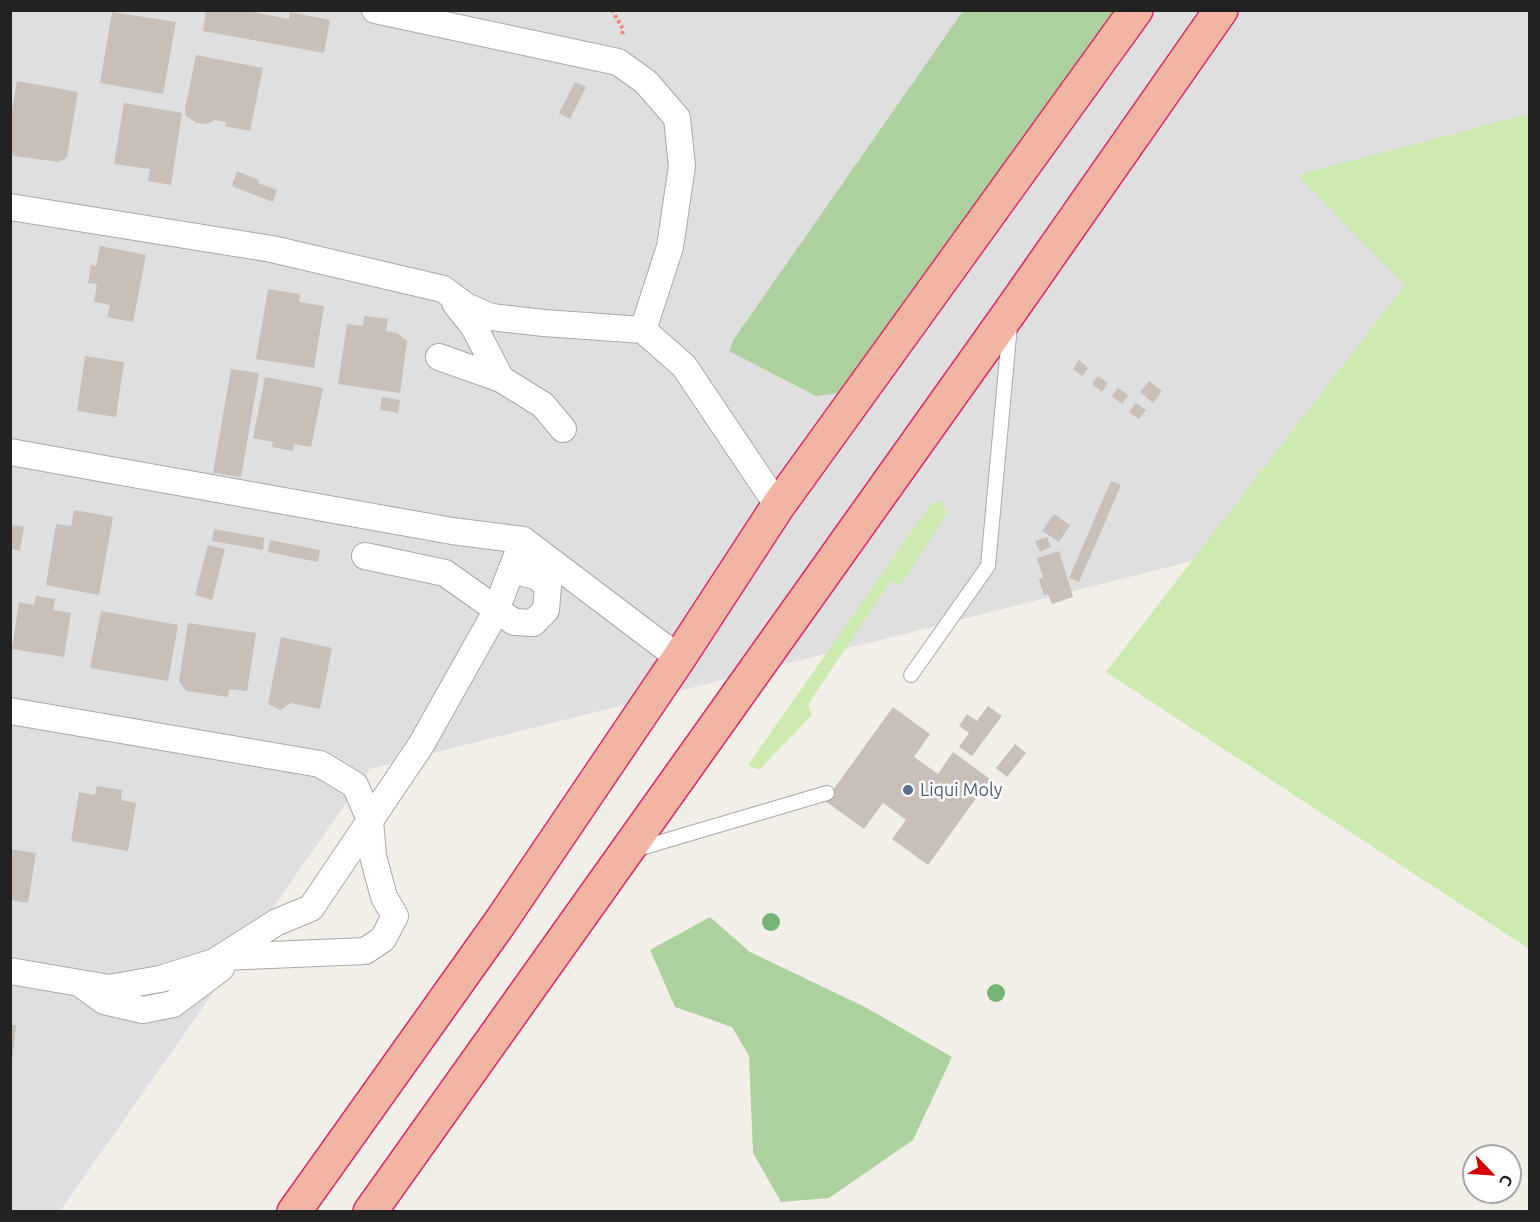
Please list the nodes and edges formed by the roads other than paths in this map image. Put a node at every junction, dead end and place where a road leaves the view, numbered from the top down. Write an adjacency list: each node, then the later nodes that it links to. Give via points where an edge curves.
1 (375, 10): 7 (street, via 618,62 646,82 677,118 682,166 670,247)
2 (1136, 10): 12 (highway)
3 (1221, 10): 6 (highway)
4 (10, 207): 5 (street, via 272,249)
5 (443, 289): 7 (street, via 466,306 491,317); 9 (street, via 474,327)
6 (1012, 309): 18 (lane, via 988,566); 22 (highway)
7 (643, 330): 12 (street, via 684,366)
8 (439, 357): 9 (street)
9 (501, 379): 10 (street, via 543,405)
10 (563, 429)
11 (10, 452): 13 (street, via 452,531)
12 (778, 506): 17 (highway)
13 (523, 540): 15 (street); 17 (street)
14 (365, 556): 16 (street, via 446,573)
15 (511, 570): 16 (street); 16 (street, via 536,576 548,586 546,610 533,623 514,622)
16 (497, 609): 21 (street, via 421,745)
17 (680, 658): 25 (highway, via 499,924)
18 (910, 675)
19 (10, 711): 21 (street, via 320,764 355,785)
20 (827, 793): 22 (lane)
21 (370, 820): 23 (street, via 311,908 277,922); 23 (street, via 373,856 384,897 395,916 383,939 365,951)
22 (626, 852): 26 (highway)
23 (223, 957): 24 (street, via 160,979 110,988)
24 (10, 971)
25 (294, 1212)
26 (370, 1212)

